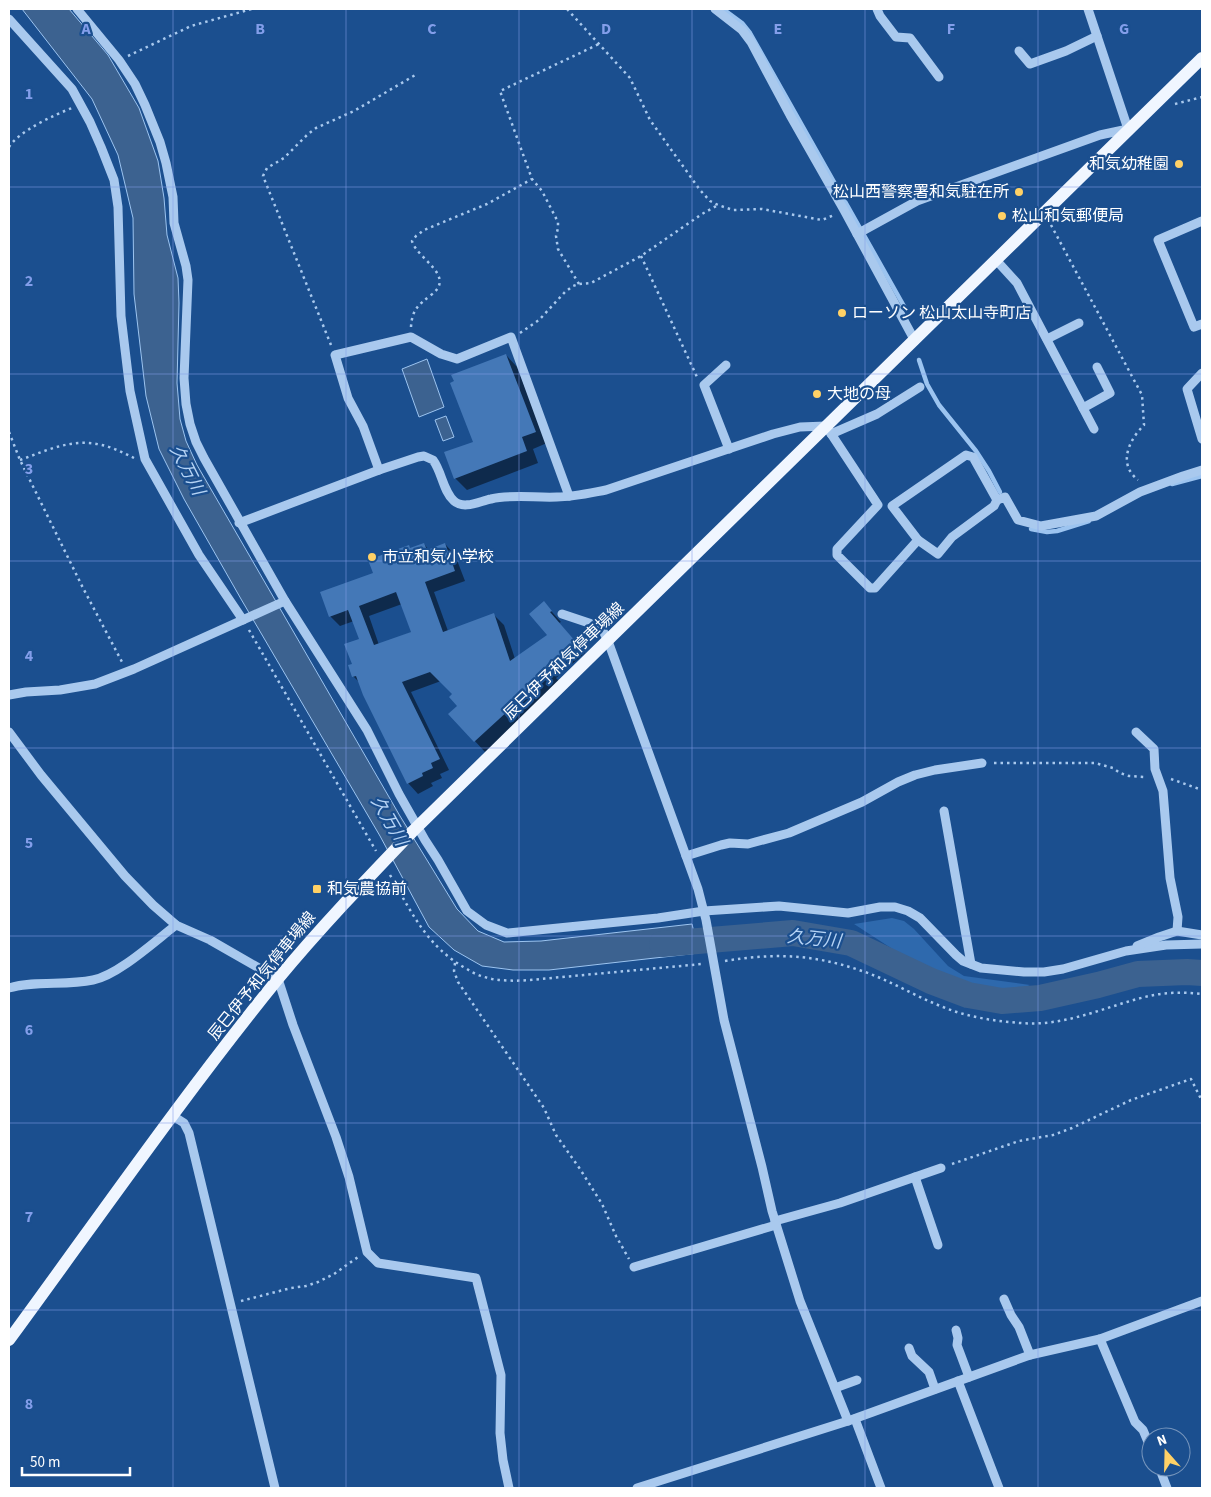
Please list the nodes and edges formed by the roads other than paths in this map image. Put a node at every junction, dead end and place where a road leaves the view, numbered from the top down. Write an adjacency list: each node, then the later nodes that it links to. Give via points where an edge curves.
1 (78, 9): 34 (street, via 120,60 135,84 160,142 188,280 184,378 190,424 196,442)
2 (715, 9): 12 (street, via 742,30 751,42)
3 (877, 9): 9 (street, via 896,37 910,38)
4 (1088, 9): 6 (street)
5 (9, 19): 38 (street, via 72,89 114,180 118,207 121,316 130,391 144,459 199,555)
6 (1097, 36): 7 (street, via 1030,64); 10 (street)
7 (1019, 52)
8 (1202, 58): 10 (main road, 辰巳伊予和気停車場線)
9 (939, 77)
10 (1128, 130): 12 (street, via 1100,135 917,201); 13 (main road, 辰巳伊予和気停車場線)
11 (1202, 221): 15 (street, via 1158,240 1194,328)
12 (857, 234): 16 (street)
13 (996, 260): 16 (main road, 辰巳伊予和気停車場線); 17 (street, via 1017,283)
14 (1079, 324): 17 (street)
15 (1202, 324)
16 (915, 340): 24 (main road, 辰巳伊予和気停車場線)
17 (1047, 340): 22 (street)
18 (726, 365): 27 (street, via 704,385)
19 (1097, 367): 22 (street, via 1110,393)
20 (1202, 373): 23 (street, via 1187,389)
21 (920, 387): 24 (street, via 877,414)
22 (1083, 408): 25 (street)
23 (1200, 424): 26 (street)
24 (829, 430): 27 (street, via 800,427); 32 (street); 39 (main road, 辰巳伊予和気停車場線)
25 (1094, 430)
26 (1202, 439)
27 (729, 449): 30 (street, via 606,490)
28 (379, 470): 30 (street, via 418,457 429,457 436,463 449,495 462,504 503,497); 30 (street, via 363,426 348,398 335,356 411,336 441,354 457,359 511,337); 34 (street)
29 (1202, 470): 31 (street, via 1145,490 1096,516 1041,526 1018,520 1005,497)
30 (570, 496)
31 (997, 500): 33 (street, via 973,457 966,456); 35 (street, via 994,506 952,537 938,554)
32 (878, 505): 33 (street); 35 (street, via 837,549 837,555 870,588 875,588)
33 (892, 506): 35 (street)
34 (239, 523): 36 (street)
35 (918, 540)
36 (283, 602): 38 (street); 45 (street, via 367,730)
37 (562, 614): 39 (street, via 601,627)
38 (244, 619): 40 (street, via 95,684)
39 (608, 641): 45 (main road, 辰巳伊予和気停車場線); 46 (street)
40 (9, 695)
41 (9, 732): 48 (street, via 41,776 125,876)
42 (1136, 732): 49 (street, via 1154,749 1155,769 1163,791)
43 (982, 764): 46 (street, via 915,775 789,833 748,844 720,845)
44 (944, 811): 53 (street)
45 (415, 830): 47 (street, via 467,911 486,925 507,933); 54 (main road, 辰巳伊予和気停車場線)
46 (686, 856): 47 (street)
47 (705, 915): 53 (street, via 779,906 848,913 895,907 920,918 956,956); 59 (street, via 724,1020)
48 (176, 925): 54 (street, via 210,940); 55 (street, via 114,972 94,980 21,984)
49 (1177, 932): 50 (street); 52 (street)
50 (1202, 935)
51 (1202, 944): 52 (street)
52 (1126, 951): 53 (street, via 1044,972 981,968)
53 (971, 964)
54 (278, 979): 56 (main road, 辰巳伊予和気停車場線); 77 (street, via 336,1137 367,1252 378,1263 476,1278 500,1375 500,1434)
55 (9, 988)
56 (173, 1116): 66 (main road, 辰巳伊予和気停車場線); 76 (street, via 184,1123 189,1133)
57 (941, 1168): 58 (street)
58 (915, 1177): 59 (street); 60 (street)
59 (776, 1223): 61 (street); 72 (street, via 800,1301)
60 (938, 1245)
61 (634, 1267)
62 (1004, 1299): 68 (street)
63 (1202, 1301): 65 (street)
64 (956, 1330): 69 (street, via 957,1345)
65 (1100, 1339): 68 (street); 75 (street, via 1135,1422)
66 (9, 1340)
67 (909, 1348): 73 (street, via 912,1356 929,1372)
68 (1030, 1355): 69 (street)
69 (969, 1377): 71 (street)
70 (857, 1380): 72 (street)
71 (958, 1380): 73 (street); 80 (street)
72 (835, 1388): 74 (street)
73 (935, 1389): 74 (street)
74 (852, 1420): 78 (street); 79 (street)
75 (1141, 1428)
76 (275, 1488)
77 (509, 1488)
78 (637, 1488)
79 (881, 1488)
80 (999, 1488)

